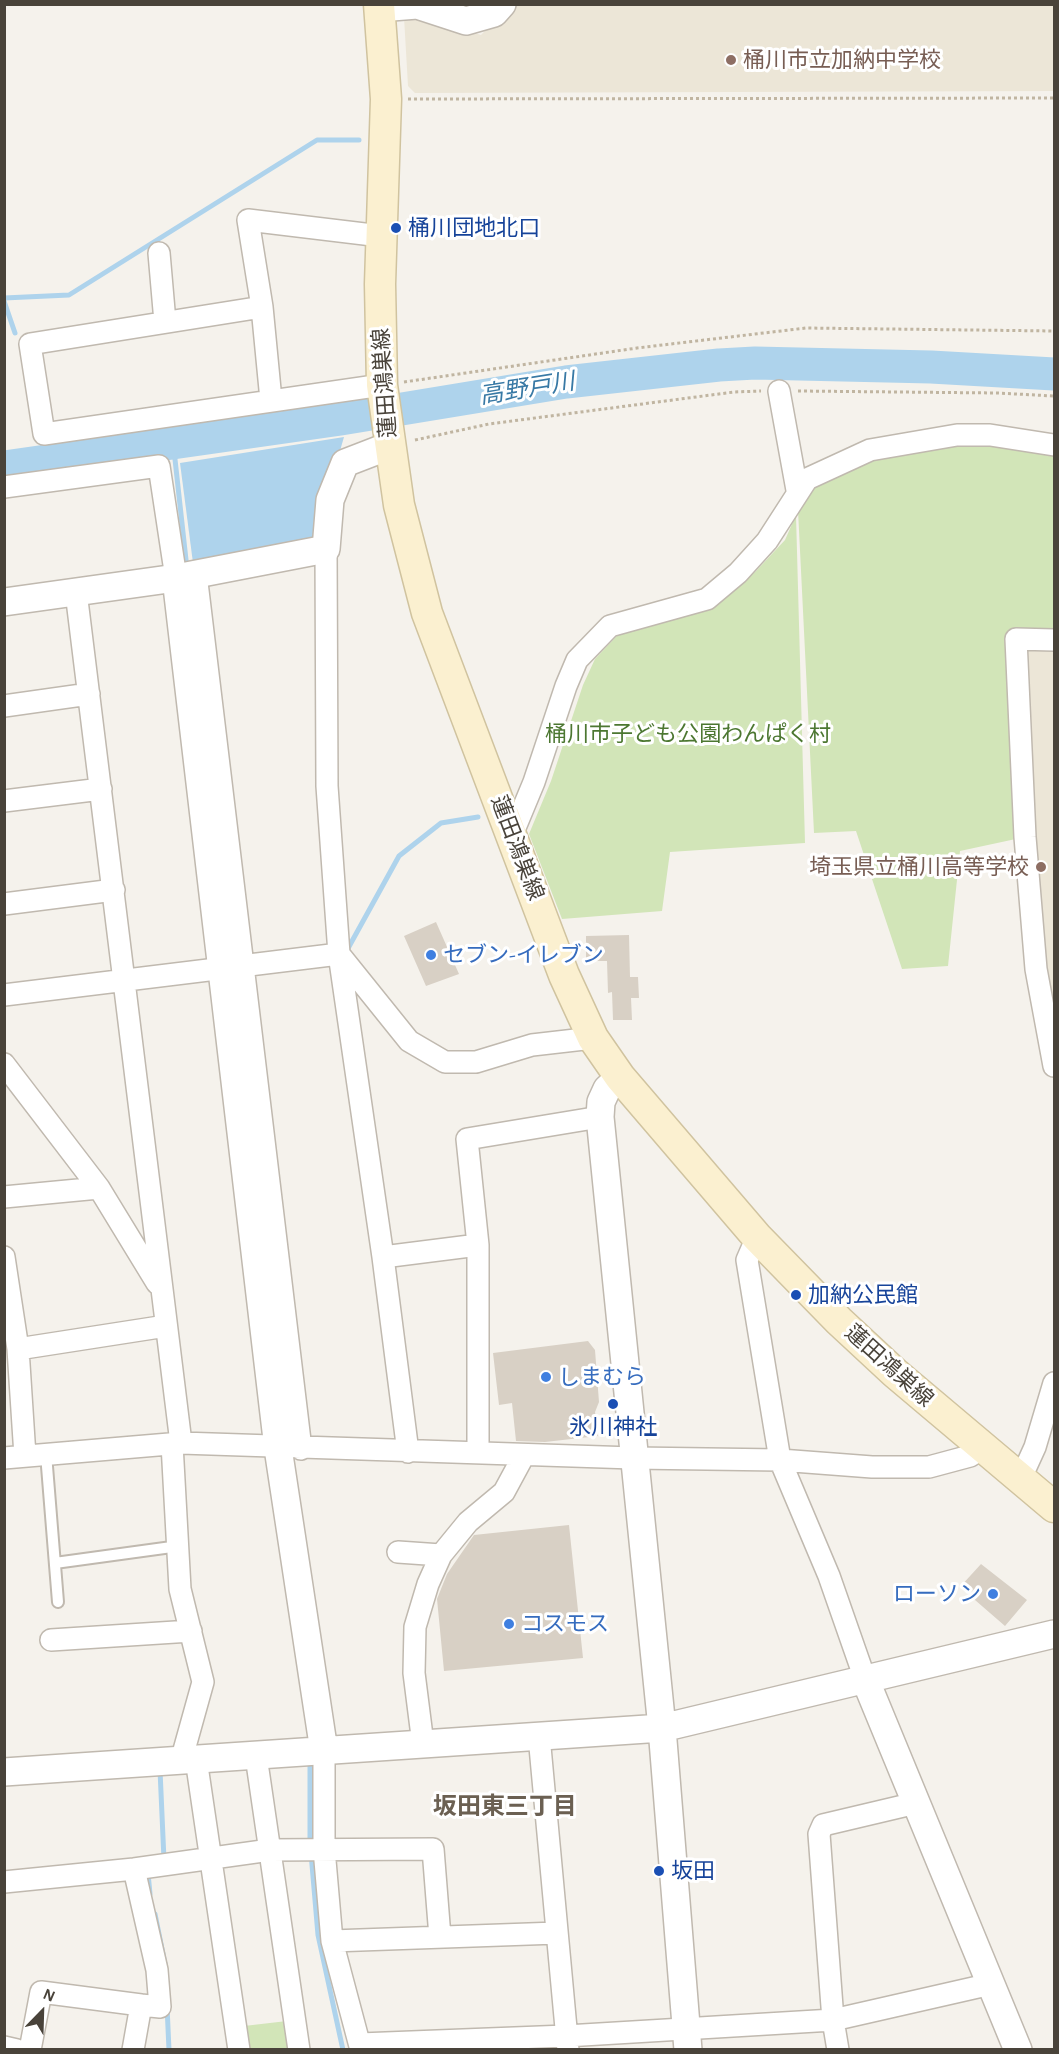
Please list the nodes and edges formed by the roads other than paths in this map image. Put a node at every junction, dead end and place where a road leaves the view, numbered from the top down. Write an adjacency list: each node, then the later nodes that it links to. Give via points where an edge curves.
1 (502, 4): 2 (street, via 494,13 466,21)
2 (417, 5): 3 (street)
3 (379, 6): 4 (main road, 蓮田鴻巣線, via 386,99)
4 (381, 236): 6 (street, via 248,220); 8 (main road, 蓮田鴻巣線)
5 (159, 253): 7 (street)
6 (261, 307): 7 (street); 10 (street)
7 (165, 322): 10 (street, via 30,344 44,434)
8 (382, 385): 10 (street); 12 (main road, 蓮田鴻巣線)
9 (779, 391): 14 (street)
10 (271, 400)
11 (1054, 445): 14 (street, via 990,435 957,435 870,450 807,479)
12 (389, 446): 15 (street, via 345,463 330,500); 24 (main road, 蓮田鴻巣線, via 399,505 428,613)
13 (4, 487): 16 (street, via 159,466)
14 (797, 490): 24 (street, via 767,541 707,599 610,626 577,660)
15 (326, 549): 16 (street); 27 (street, via 327,786)
16 (186, 576): 17 (street); 28 (street)
17 (76, 592): 18 (street); 20 (street)
18 (4, 602)
19 (1054, 640): 32 (street, via 1016,639 1036,969)
20 (89, 694): 21 (street); 22 (street)
21 (4, 706)
22 (101, 789): 23 (street); 25 (street)
23 (4, 801)
24 (512, 835): 31 (main road, 蓮田鴻巣線, via 564,975)
25 (114, 890): 26 (street); 29 (street)
26 (4, 904)
27 (339, 954): 28 (street); 31 (street, via 409,1041 445,1062 476,1062 532,1046); 41 (street)
28 (234, 967): 29 (street); 47 (street)
29 (126, 980): 30 (street); 42 (street)
30 (4, 995)
31 (593, 1038): 34 (main road, 蓮田鴻巣線)
32 (1054, 1066)
33 (5, 1067): 36 (street)
34 (620, 1077): 35 (street, via 600,1102); 38 (main road, 蓮田鴻巣線)
35 (600, 1117): 39 (street, via 467,1139); 54 (street)
36 (99, 1188): 37 (street); 42 (street)
37 (4, 1197)
38 (758, 1237): 48 (main road, 蓮田鴻巣線, via 839,1321); 55 (street, via 747,1260)
39 (478, 1245): 41 (street); 50 (street)
40 (4, 1257): 44 (street)
41 (384, 1257): 49 (street)
42 (161, 1289): 43 (street)
43 (166, 1326): 44 (street); 46 (street)
44 (18, 1349): 53 (street)
45 (1054, 1383): 56 (street, via 1035,1447)
46 (176, 1444): 47 (street); 51 (street); 58 (street)
47 (290, 1448): 49 (street); 70 (street)
48 (983, 1448): 55 (street, via 970,1456 929,1467); 56 (main road, 蓮田鴻巣線)
49 (408, 1452): 50 (street)
50 (478, 1453): 52 (street)
51 (46, 1454): 53 (street); 61 (lane)
52 (524, 1455): 54 (street); 60 (street, via 504,1492 468,1522)
53 (14, 1457)
54 (633, 1458): 55 (street); 67 (street)
55 (780, 1460): 66 (street, via 829,1576)
56 (1020, 1480): 57 (main road, 蓮田鴻巣線)
57 (1054, 1507)
58 (179, 1546): 61 (lane); 63 (street, via 180,1589)
59 (398, 1552): 60 (street)
60 (441, 1555): 69 (street, via 415,1627 414,1673)
61 (55, 1563): 62 (lane)
62 (58, 1602)
63 (191, 1631): 65 (street); 72 (street, via 203,1682)
64 (1054, 1634): 66 (street)
65 (51, 1640)
66 (865, 1680): 67 (street); 74 (street)
67 (662, 1728): 68 (street); 86 (street)
68 (539, 1737): 69 (street); 80 (street)
69 (423, 1744): 70 (street)
70 (324, 1751): 71 (street); 75 (street)
71 (256, 1756): 72 (street); 76 (street)
72 (189, 1760): 73 (street); 77 (street)
73 (4, 1772)
74 (916, 1803): 83 (street); 85 (street, via 823,1825 819,1834)
75 (324, 1849): 76 (street); 81 (street, via 433,1849); 82 (street)
76 (270, 1850): 77 (street); 94 (street)
77 (213, 1859): 78 (street); 93 (street)
78 (134, 1869): 79 (street); 84 (street, via 157,1970 160,2007)
79 (4, 1882)
80 (557, 1933): 81 (street); 87 (street)
81 (440, 1937): 82 (street)
82 (332, 1941): 88 (street)
83 (991, 1984): 85 (street); 96 (street)
84 (141, 2005): 91 (street, via 41,1992); 92 (street)
85 (833, 2020): 86 (street); 95 (street)
86 (687, 2039): 87 (street)
87 (567, 2043): 88 (street)
88 (360, 2047)
89 (4, 2048): 90 (street)
90 (17, 2049)
91 (30, 2049)
92 (133, 2049)
93 (239, 2049)
94 (299, 2049)
95 (838, 2049)
96 (1018, 2049)

